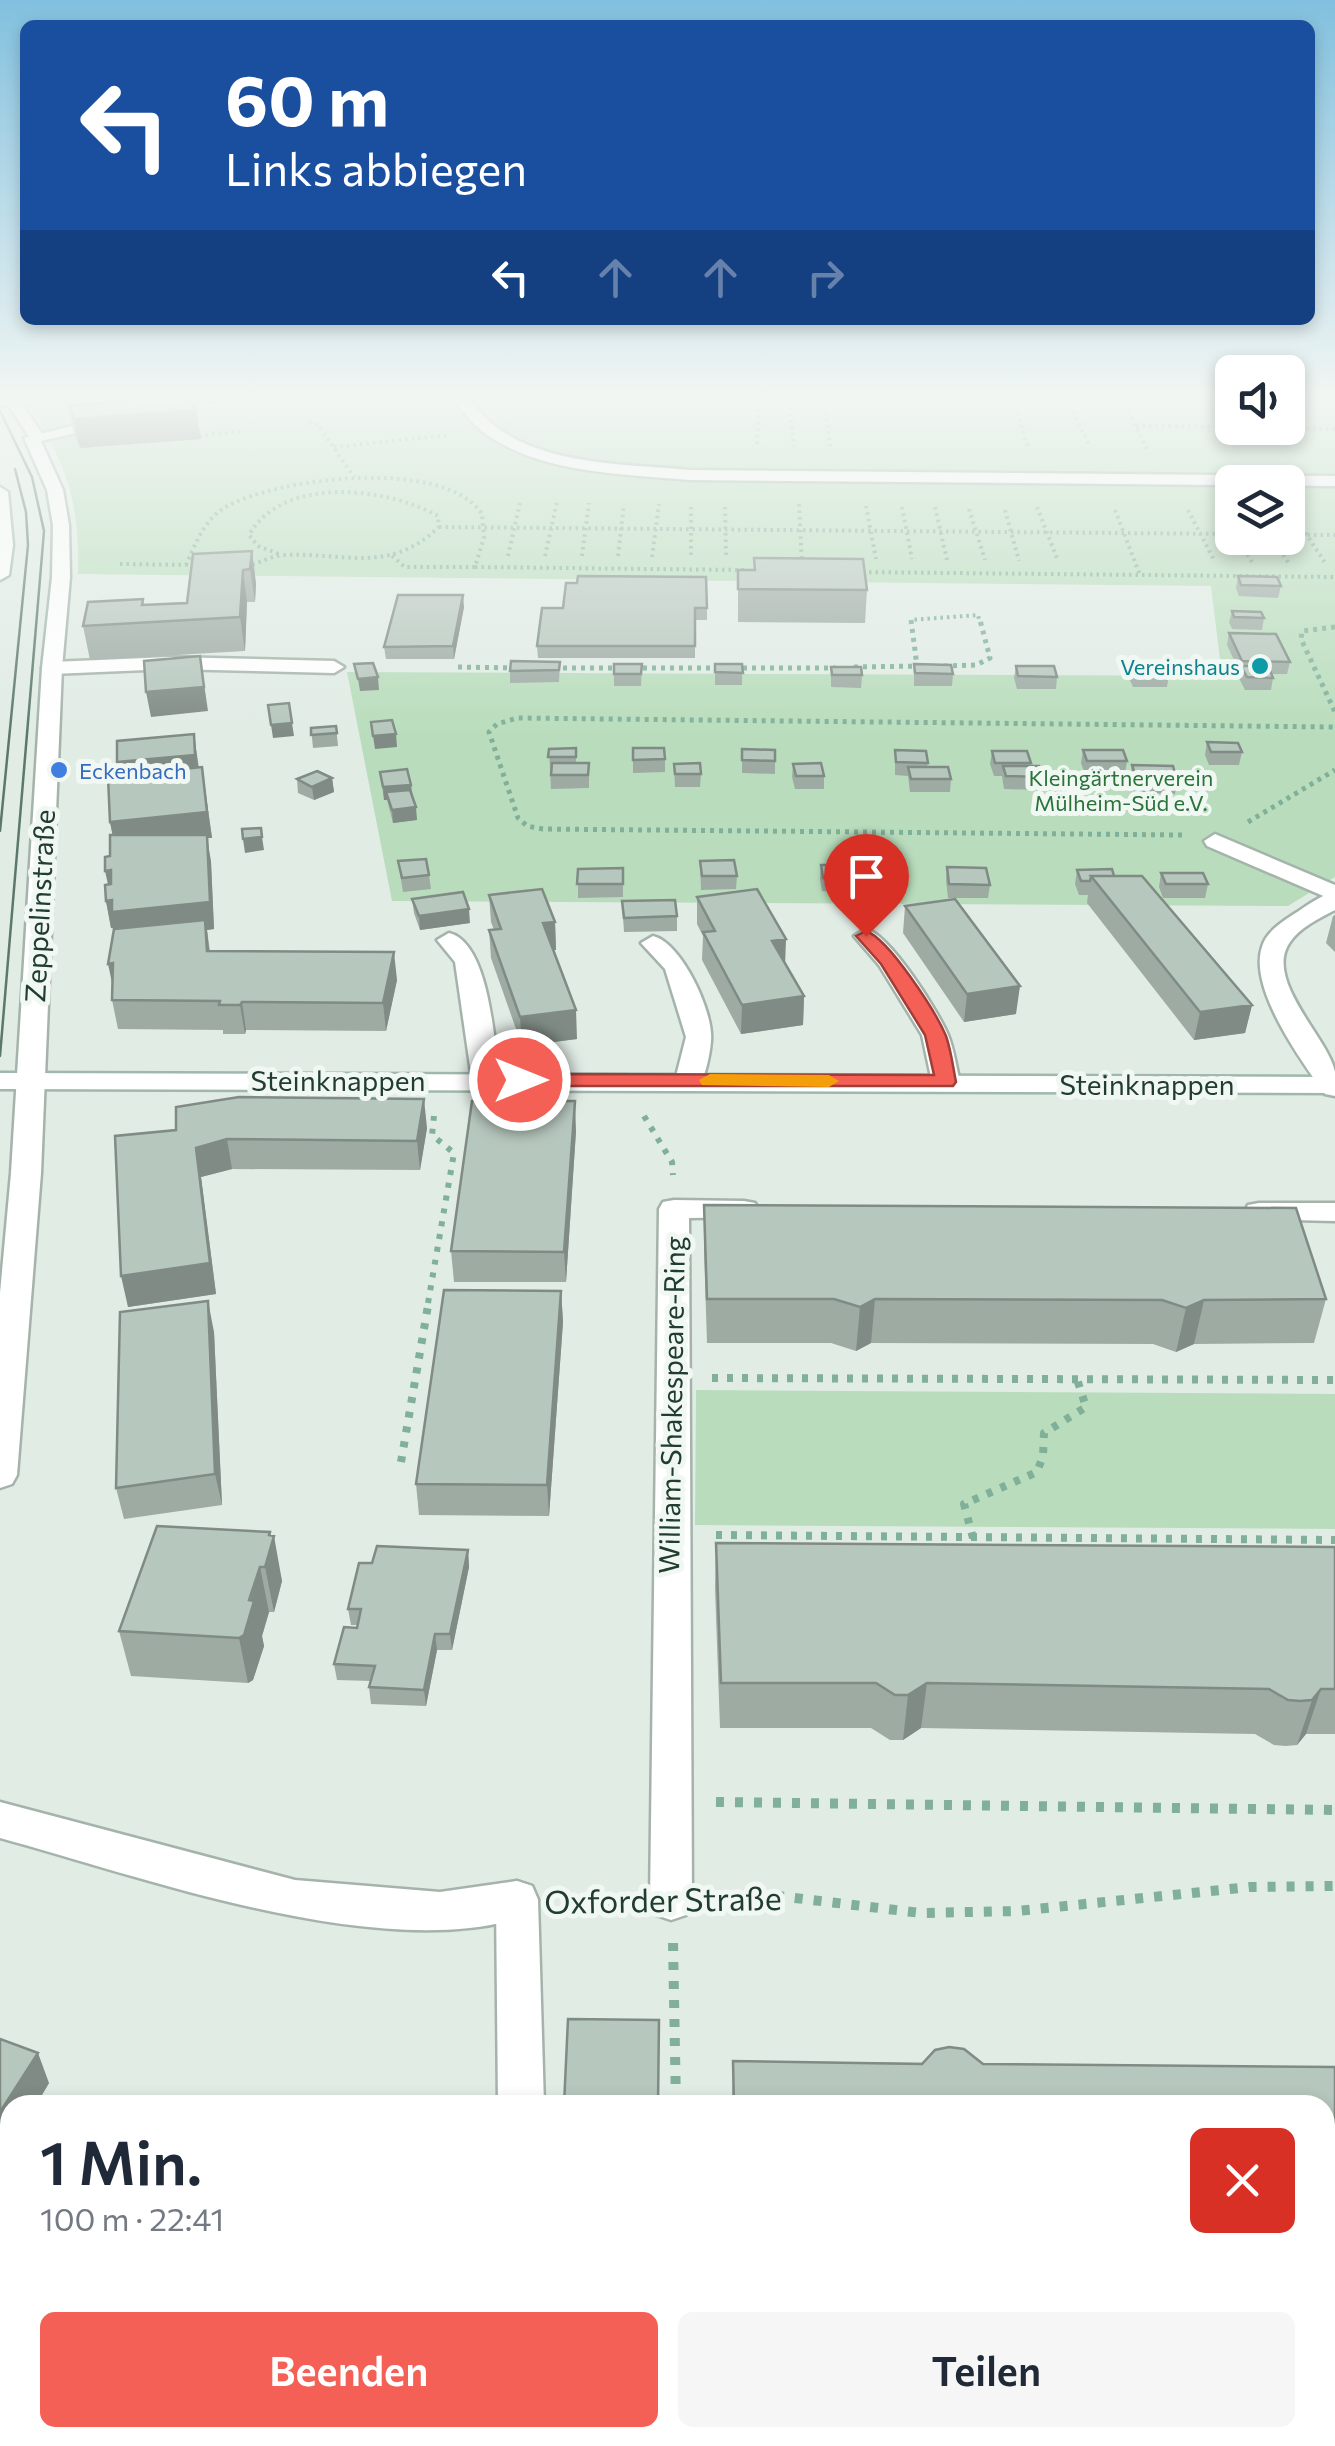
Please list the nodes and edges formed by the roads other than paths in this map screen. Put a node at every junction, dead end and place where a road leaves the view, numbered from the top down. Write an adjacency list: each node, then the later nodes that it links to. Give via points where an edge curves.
1 (1, 508): 3 (street)
2 (58, 508): 6 (street, Zeppelinstraße, via 61,576)
3 (1, 554): 4 (street)
4 (0, 575)
5 (334, 667): 6 (street)
6 (52, 668): 12 (street, Zeppelinstraße)
7 (1215, 841): 8 (street)
8 (1335, 896): 16 (street, via 1284,934 1274,946 1273,964 1296,1033)
9 (866, 936): 15 (street, via 936,1035)
10 (449, 940): 13 (street, via 467,961)
11 (653, 943): 14 (street, via 676,967 699,1038)
12 (15, 1080): 13 (street, Steinknappen); 20 (street, Zeppelinstraße, via 26,1173)
13 (486, 1080): 14 (street, Steinknappen)
14 (689, 1080): 15 (street, Steinknappen)
15 (946, 1082): 16 (street, Steinknappen)
16 (1334, 1086)
17 (770, 1210): 22 (street, William-Shakespeare-Ring, via 674,1209)
18 (1218, 1212): 19 (street)
19 (1335, 1212)
20 (0, 1475)
21 (0, 1820): 23 (street, Oxforder Straße, via 295,1899 440,1911 517,1900)
22 (671, 1901)
23 (522, 2095)

